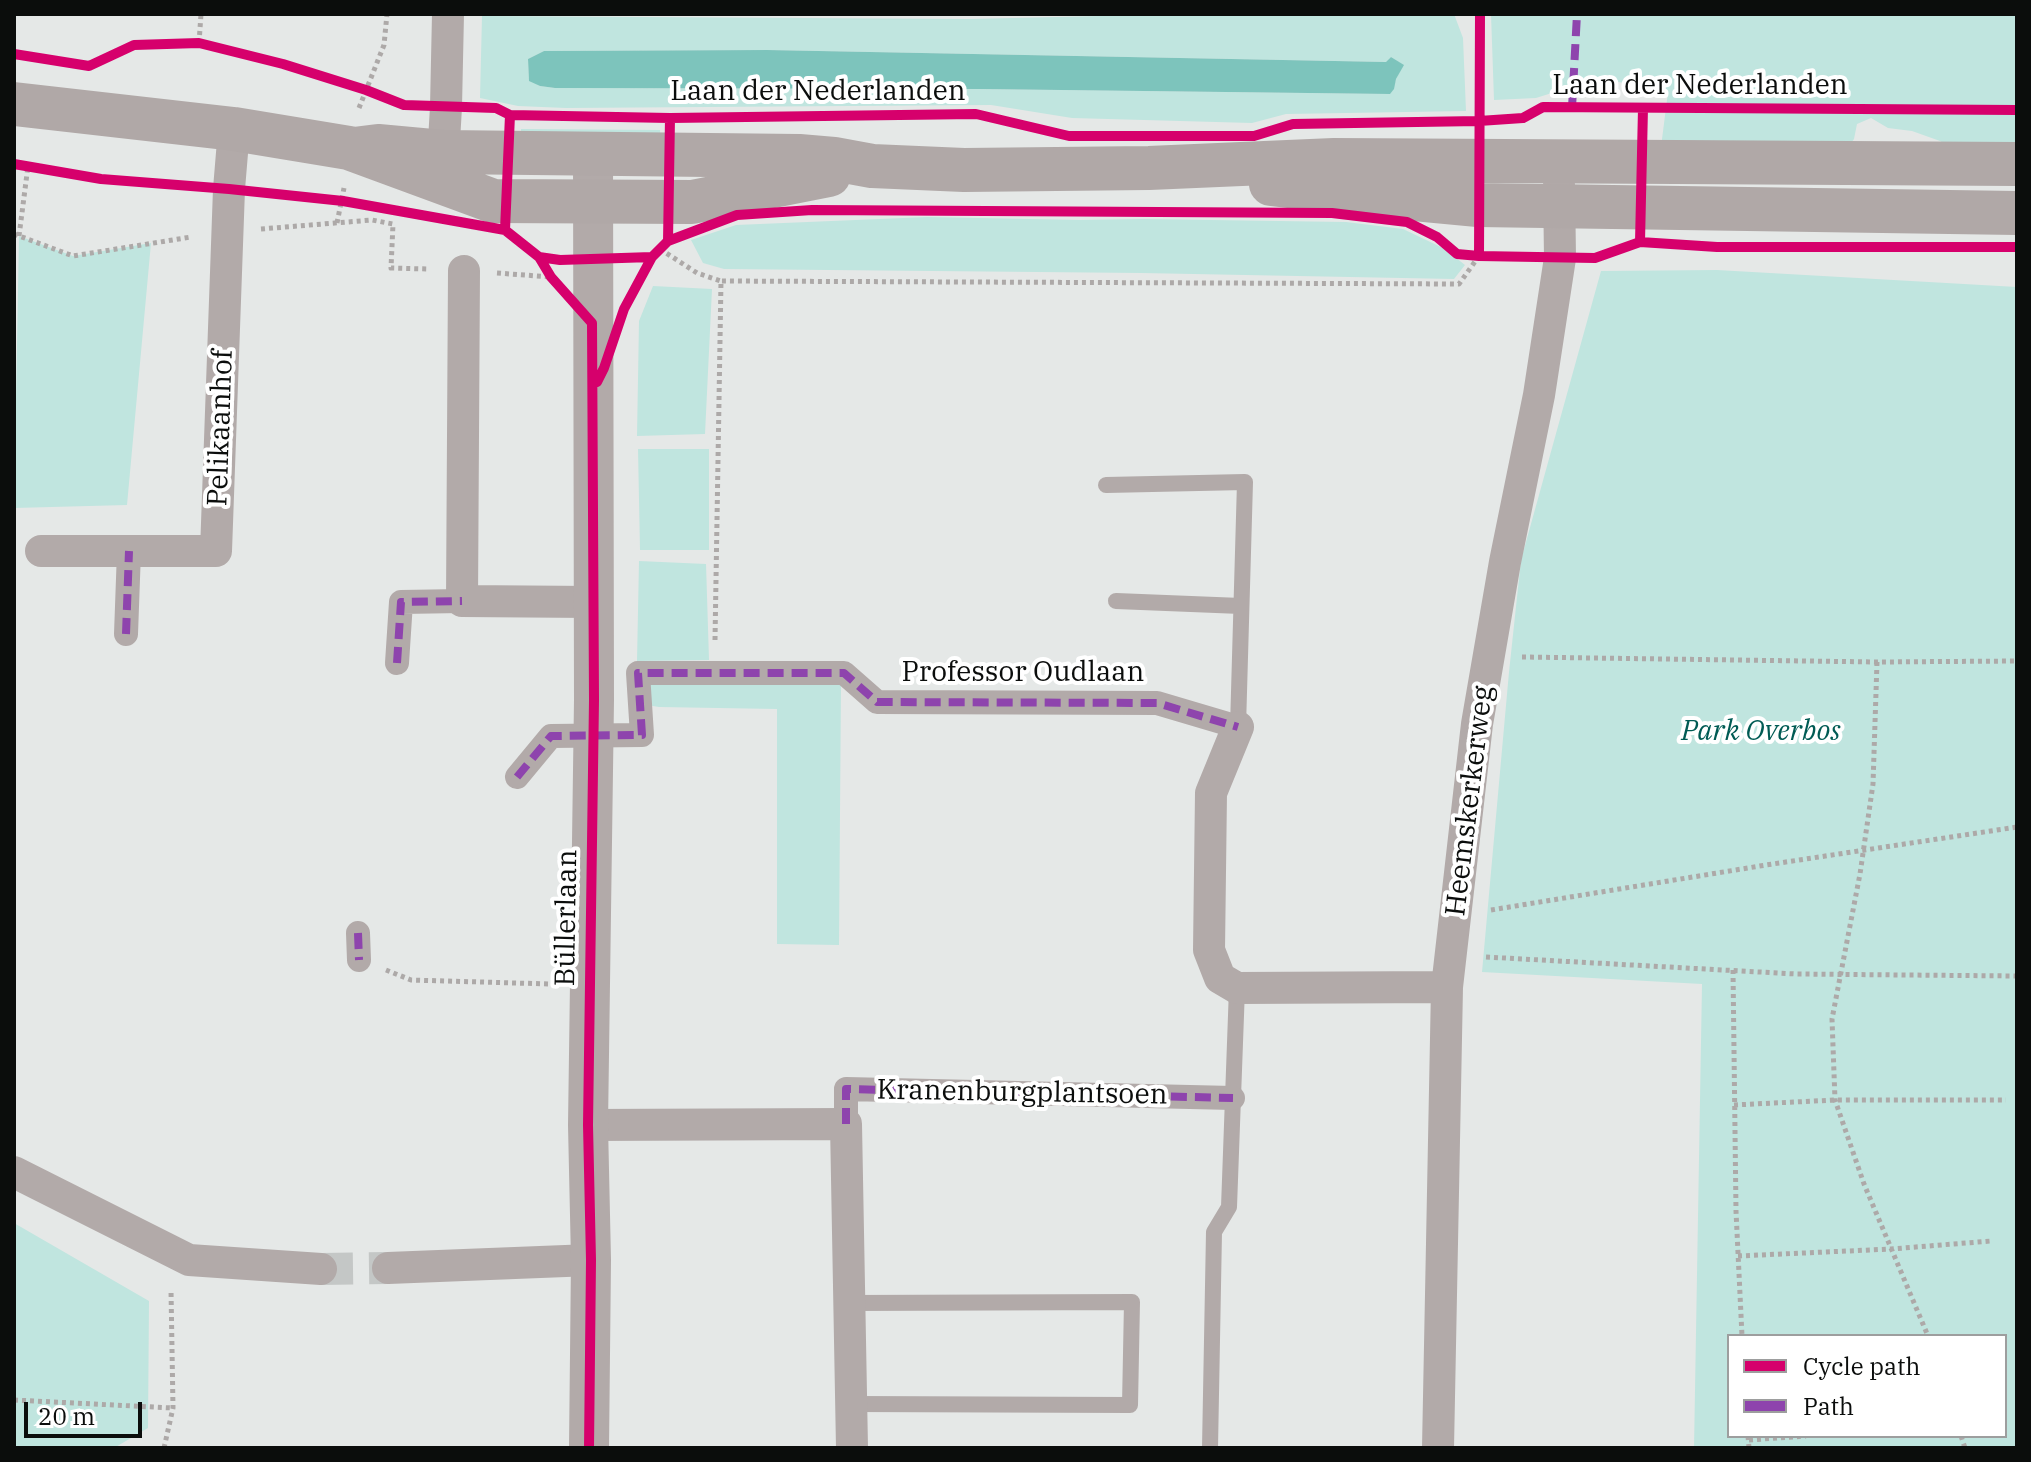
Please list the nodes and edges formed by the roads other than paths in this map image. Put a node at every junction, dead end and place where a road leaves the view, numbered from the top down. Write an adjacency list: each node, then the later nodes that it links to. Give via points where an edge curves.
1 (448, 14): 7 (street)
2 (14, 104): 3 (main road)
3 (234, 129): 7 (main road); 16 (street, Pelikaanhof, via 216,551)
4 (593, 153): 7 (main road); 8 (main road, via 799,156); 10 (street, Büllerlaan)
5 (1559, 161): 6 (main road); 9 (main road, via 1334,160); 11 (street, Heemskerkerweg)
6 (2017, 164)
7 (442, 166): 10 (main road, via 493,201)
8 (872, 166): 9 (main road); 10 (main road, via 692,202 666,231)
9 (1149, 168): 11 (main road, via 1330,191)
10 (592, 202): 19 (street, Büllerlaan)
11 (1559, 207): 12 (main road); 28 (street, Heemskerkerweg, via 1560,258 1477,724)
12 (2017, 213)
13 (464, 271): 17 (street)
14 (1106, 485): 20 (lane, via 1245,482)
15 (41, 551): 16 (street, Pelikaanhof)
16 (129, 551): 21 (street)
17 (462, 601): 19 (street); 22 (street, via 401,602)
18 (1116, 601): 20 (lane)
19 (592, 602): 24 (street, Büllerlaan)
20 (1241, 606): 23 (lane)
21 (126, 634)
22 (397, 663)
23 (1238, 727): 24 (street, Professor Oudlaan, via 1157,703 877,702 844,673 638,673 642,735); 29 (street, via 1211,793 1209,950 1220,978)
24 (593, 736): 25 (street, via 551,736); 32 (street, Büllerlaan)
25 (517, 777)
26 (358, 933): 27 (street)
27 (359, 960)
28 (1447, 987): 29 (street); 42 (street, Heemskerkerweg)
29 (1237, 988): 30 (lane)
30 (1233, 1098): 31 (street, Kranenburgplantsoen, via 846,1089); 41 (lane, via 1229,1207 1214,1232)
31 (846, 1124): 32 (street, Kranenburgplantsoen); 37 (street, Kranenburgplantsoen)
32 (588, 1125): 34 (street, Büllerlaan)
33 (14, 1172): 36 (street, via 189,1260)
34 (591, 1260): 35 (street); 39 (street, Büllerlaan)
35 (388, 1268)
36 (321, 1269)
37 (850, 1303): 38 (street, Kranenburgplantsoen); 38 (lane, via 1132,1302 1130,1405)
38 (853, 1404): 40 (street, Kranenburgplantsoen)
39 (589, 1448)
40 (852, 1448)
41 (1210, 1448)
42 (1438, 1448)

